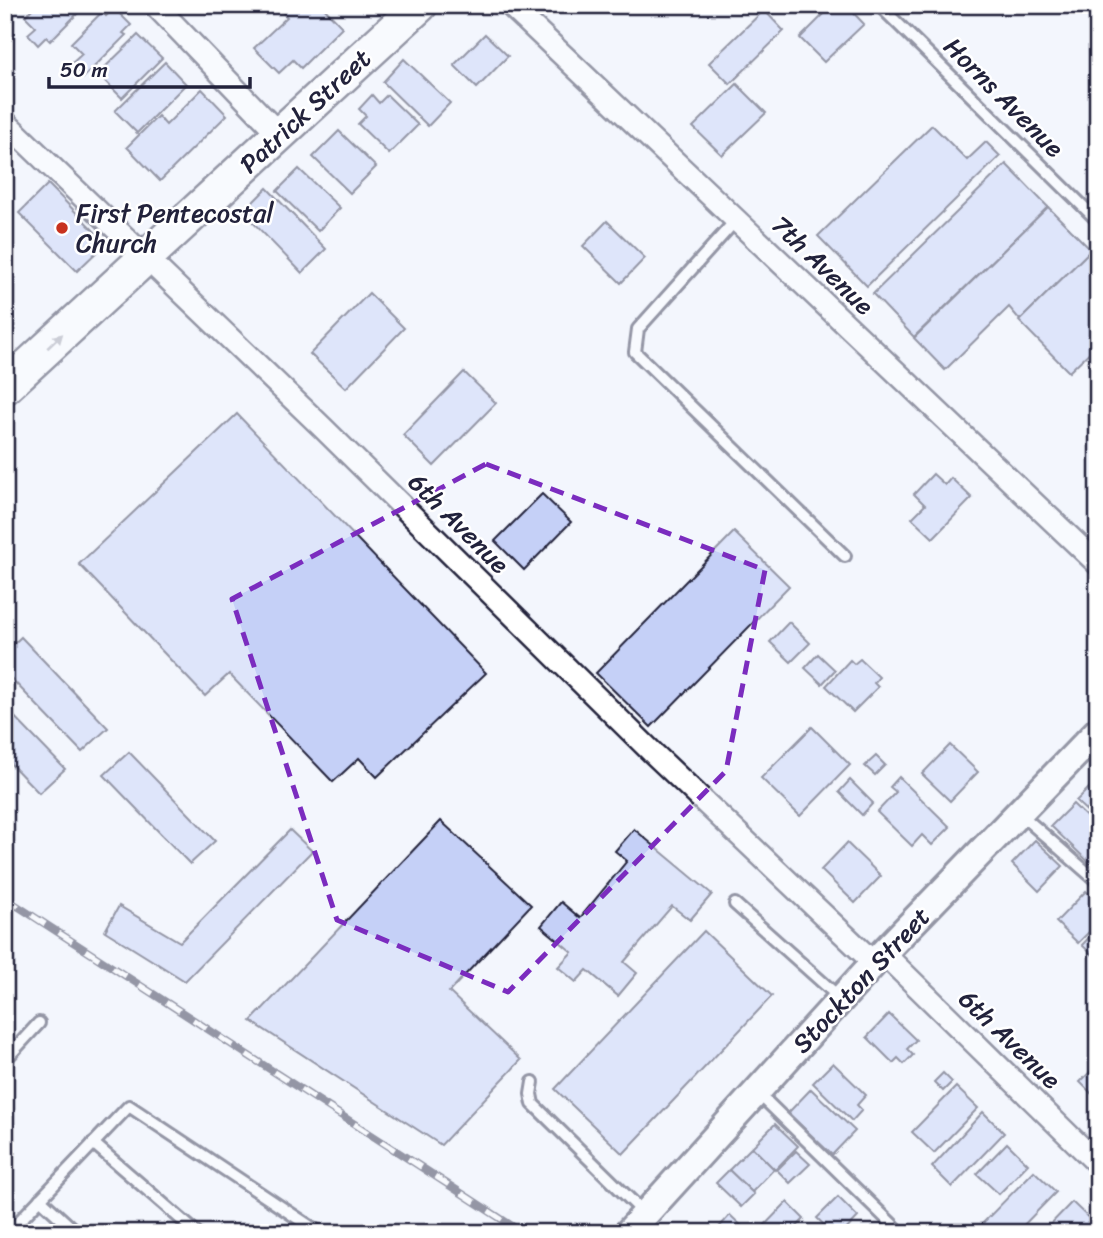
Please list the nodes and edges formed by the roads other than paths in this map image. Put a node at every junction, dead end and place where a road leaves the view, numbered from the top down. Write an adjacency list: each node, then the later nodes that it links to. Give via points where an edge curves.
1 (155, 5): 6 (street)
2 (510, 5): 7 (street, 7th Avenue)
3 (879, 5): 8 (lane, Horns Avenue)
4 (410, 11): 6 (main road, Patrick Street)
5 (5, 122): 9 (street, 6th Avenue)
6 (279, 134): 9 (main road, Patrick Street)
7 (736, 220): 11 (lane, via 638,329 635,352); 12 (street, 7th Avenue)
8 (1098, 221)
9 (145, 257): 10 (main road, Patrick Street, one-way to 9); 17 (street, 6th Avenue, via 652,752)
10 (5, 387)
11 (845, 556)
12 (1098, 564)
13 (1098, 731): 14 (street, Stockton Street)
14 (1019, 813): 15 (lane); 17 (street, Stockton Street)
15 (1098, 881)
16 (735, 904): 18 (lane)
17 (878, 958): 18 (street, Stockton Street); 24 (street, 6th Avenue)
18 (842, 999): 22 (street, Stockton Street)
19 (39, 1023): 20 (lane)
20 (5, 1060)
21 (533, 1082): 26 (lane, via 533,1104)
22 (758, 1093): 26 (street, Stockton Street); 31 (lane)
23 (93, 1143): 25 (lane); 29 (lane); 30 (lane, via 129,1106)
24 (1098, 1164)
25 (40, 1199): 27 (lane); 28 (lane)
26 (636, 1224)
27 (8, 1233)
28 (77, 1233)
29 (197, 1233)
30 (320, 1233)
31 (901, 1233)

